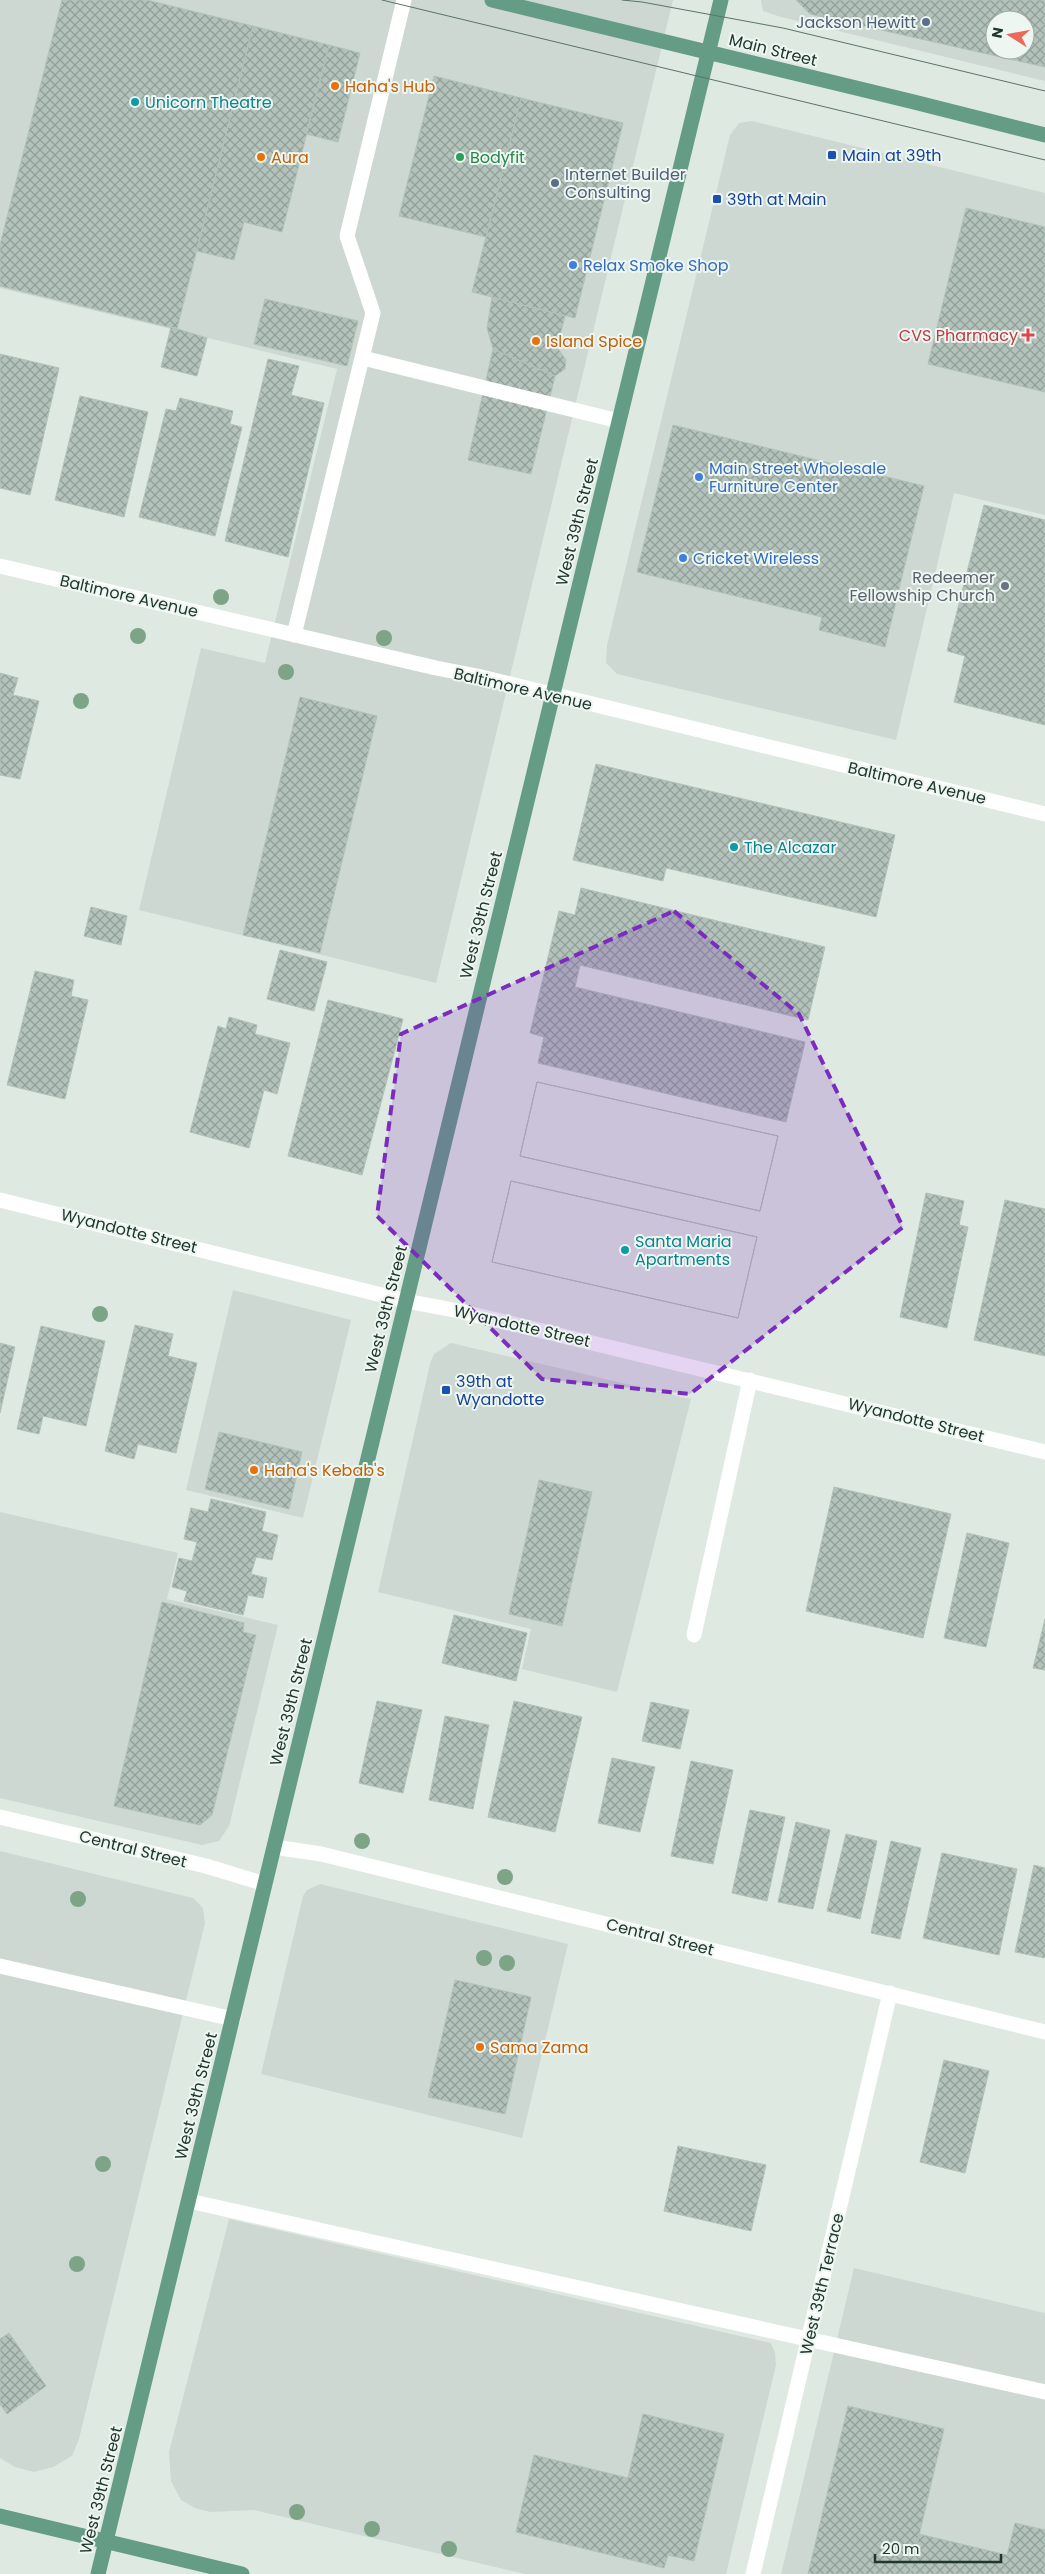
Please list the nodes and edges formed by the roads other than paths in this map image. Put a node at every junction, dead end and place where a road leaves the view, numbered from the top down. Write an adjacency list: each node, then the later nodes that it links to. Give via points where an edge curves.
1 (404, 0): 6 (street, via 347,236 373,314)
2 (492, 0): 4 (main road, Main Street)
3 (722, 0): 4 (main road, West 39th Street)
4 (709, 52): 5 (main road, Main Street); 7 (main road, West 39th Street)
5 (1045, 136)
6 (362, 358): 7 (street); 9 (street)
7 (619, 421): 10 (main road, West 39th Street)
8 (0, 566): 9 (street, Baltimore Avenue)
9 (294, 635): 10 (street, Baltimore Avenue)
10 (552, 696): 11 (street, Baltimore Avenue); 13 (main road, West 39th Street)
11 (1045, 814)
12 (0, 1200): 13 (street, Wyandotte Street)
13 (406, 1301): 14 (street, Wyandotte Street); 18 (main road, West 39th Street)
14 (750, 1380): 15 (street, Wyandotte Street); 16 (street)
15 (1045, 1452)
16 (694, 1635)
17 (0, 1817): 19 (street, Central Street, via 206,1866)
18 (274, 1847): 19 (main road, West 39th Street); 21 (street, Central Street, via 321,1854)
19 (265, 1884): 22 (main road, West 39th Street)
20 (0, 1966): 22 (street)
21 (890, 1993): 23 (street, Central Street); 25 (street, West 39th Terrace)
22 (233, 2019): 24 (main road, West 39th Street)
23 (1045, 2032)
24 (189, 2201): 25 (street); 28 (main road, West 39th Street)
25 (808, 2341): 26 (street); 31 (street, West 39th Terrace)
26 (1045, 2392)
27 (0, 2516): 28 (main road)
28 (106, 2540): 29 (main road, West 39th Street); 30 (main road)
29 (98, 2574)
30 (242, 2574)
31 (753, 2574)

